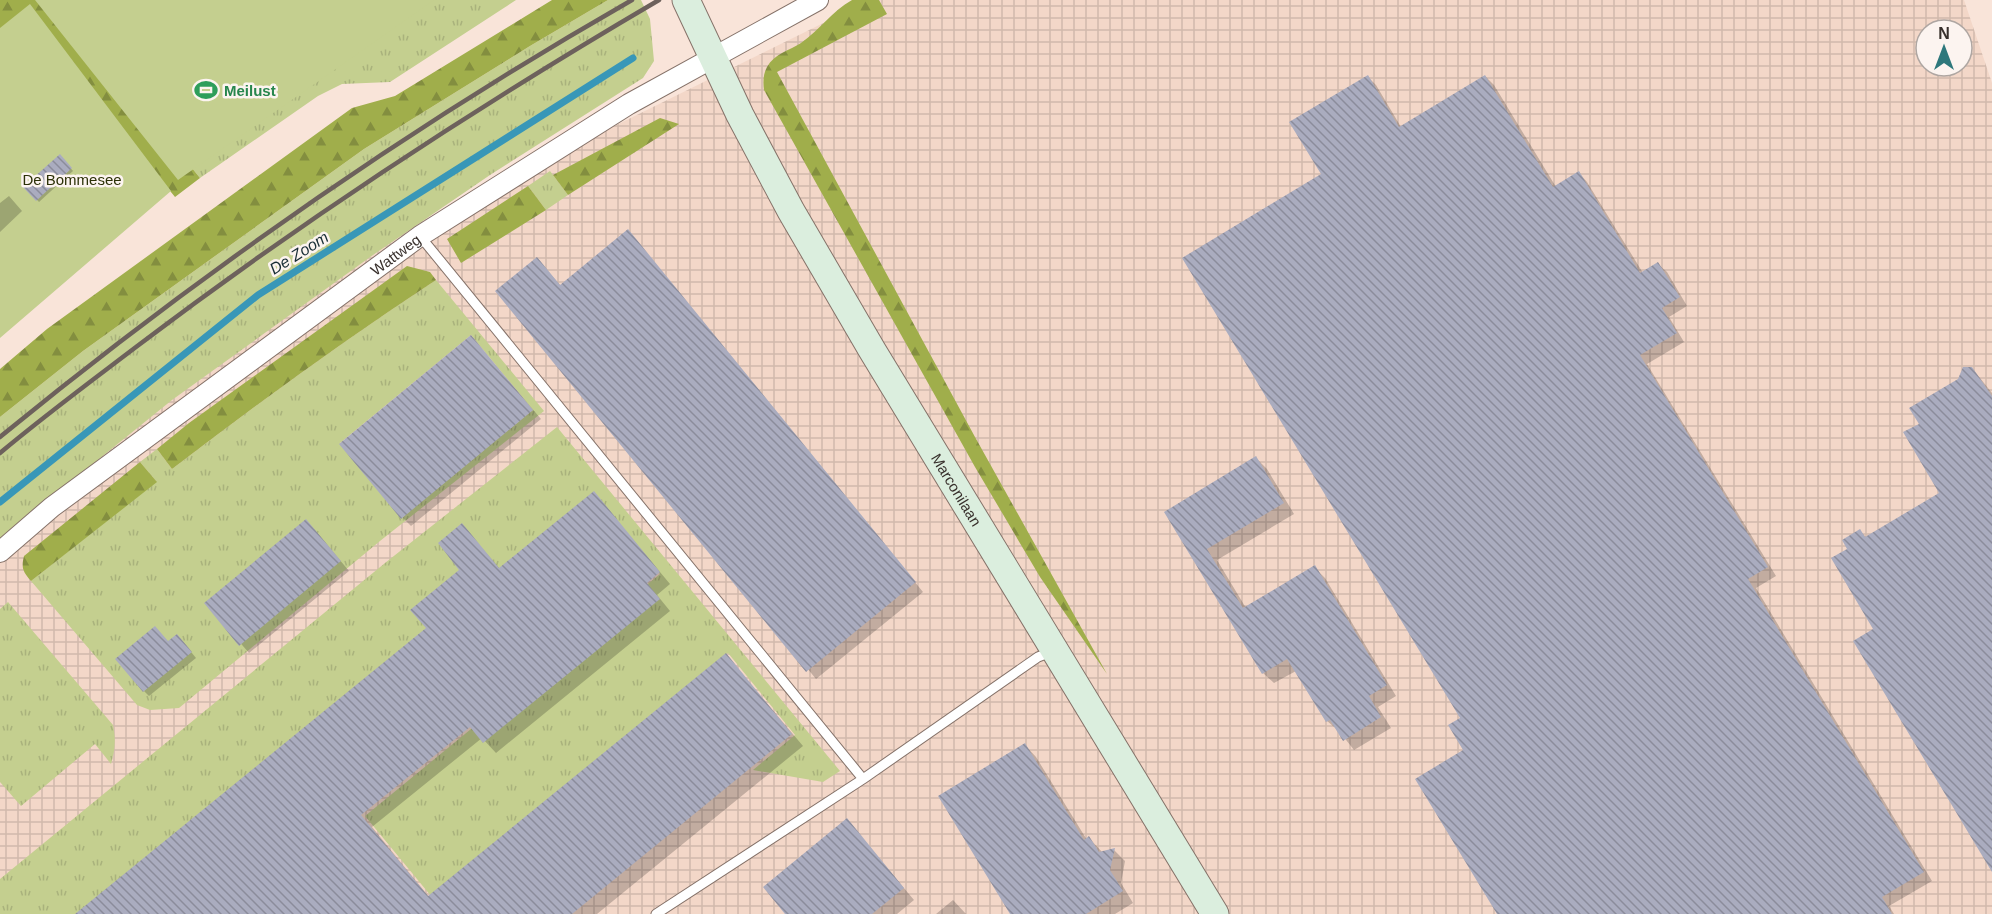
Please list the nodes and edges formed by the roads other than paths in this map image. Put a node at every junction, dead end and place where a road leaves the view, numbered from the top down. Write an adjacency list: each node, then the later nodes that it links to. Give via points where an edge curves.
1 (686, 0): 3 (street, Marconilaan)
2 (818, 0): 3 (street, Wattweg)
3 (713, 58): 4 (street, Wattweg, via 629,104); 6 (street, Marconilaan, via 791,211)
4 (420, 236): 5 (street, Wattweg, via 52,507); 7 (lane)
5 (0, 552)
6 (1054, 651): 7 (lane, via 1038,657); 9 (street, Marconilaan)
7 (862, 779): 8 (lane)
8 (656, 914)
9 (1215, 914)

